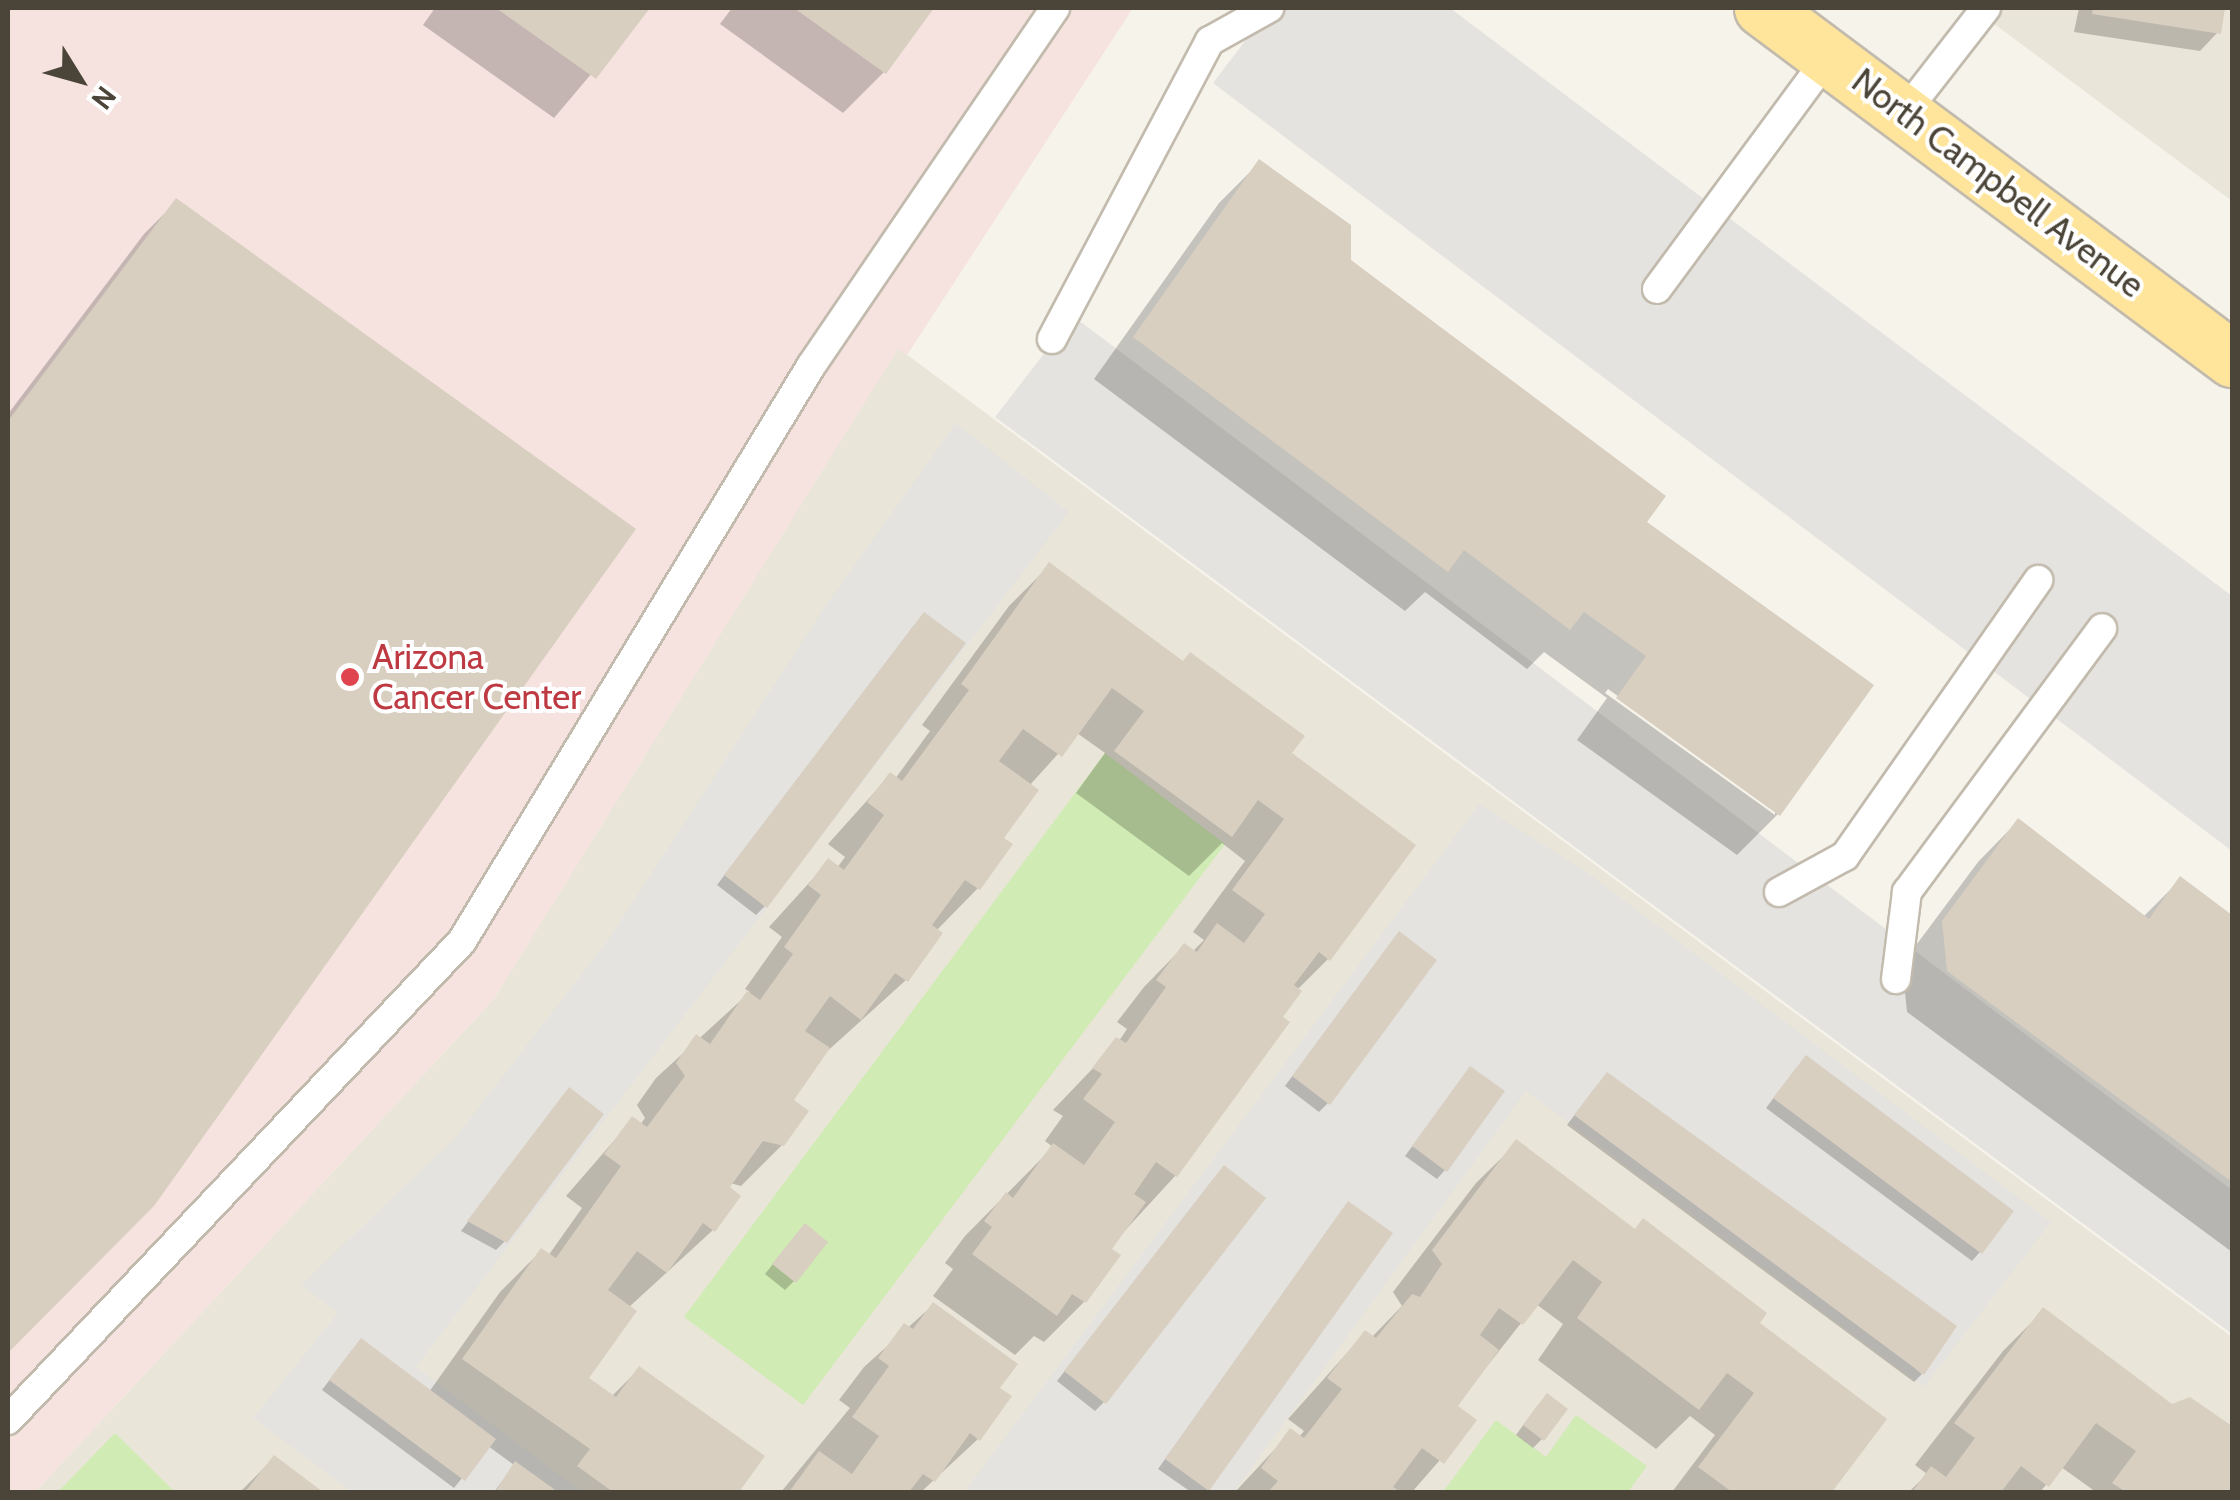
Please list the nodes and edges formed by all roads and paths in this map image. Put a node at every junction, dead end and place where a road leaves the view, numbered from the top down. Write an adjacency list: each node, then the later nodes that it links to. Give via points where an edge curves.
1 (1055, 8): 14 (lane, via 810,366 462,941)
2 (1270, 8): 8 (lane, via 1210,40)
3 (1762, 8): 5 (main road, North Campbell Avenue)
4 (1986, 8): 6 (lane)
5 (1828, 56): 6 (main road, North Campbell Avenue); 7 (lane)
6 (1905, 112): 9 (main road, North Campbell Avenue)
7 (1658, 289)
8 (1052, 338)
9 (2232, 359)
10 (2038, 580): 12 (lane, via 1845,856)
11 (2102, 628): 13 (lane, via 1907,892)
12 (1779, 892)
13 (1896, 979)
14 (8, 1420)

